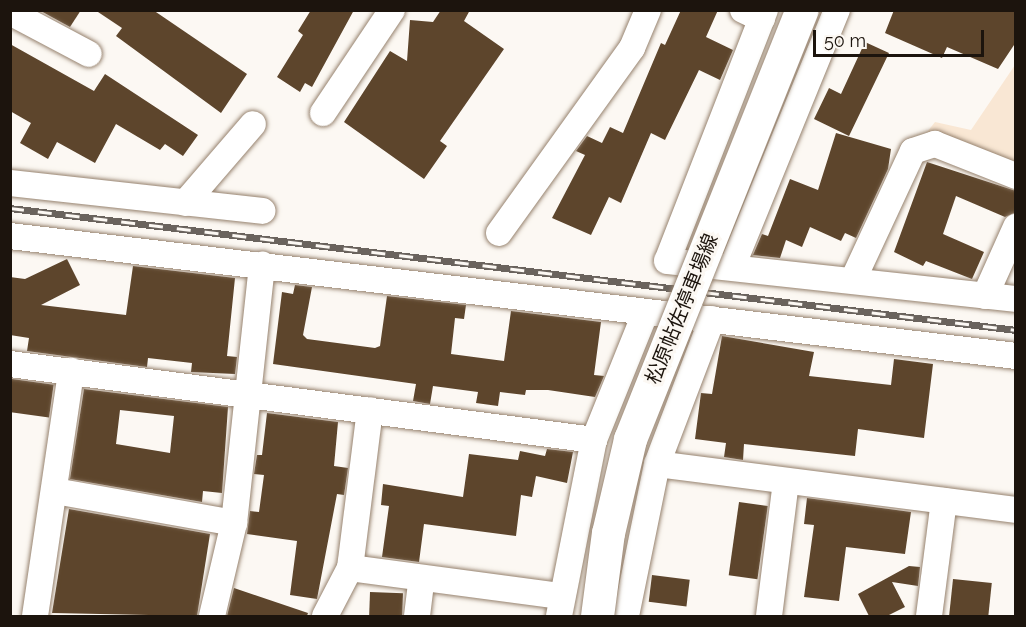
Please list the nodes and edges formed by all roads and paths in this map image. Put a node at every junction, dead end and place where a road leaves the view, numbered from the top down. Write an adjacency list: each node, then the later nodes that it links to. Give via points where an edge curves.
1 (392, 10): 8 (street)
2 (648, 10): 15 (street, via 632,48)
3 (802, 10): 43 (main road, 松原帖佐停車場線, bridge, via 630,440 608,533)
4 (837, 10): 18 (street)
5 (10, 12): 7 (street)
6 (757, 13): 18 (street, via 667,261)
7 (89, 54)
8 (323, 113)
9 (253, 124): 12 (street)
10 (1016, 176): 19 (street, via 935,144 913,151)
11 (10, 183): 12 (street)
12 (185, 203): 13 (street)
13 (262, 212)
14 (1016, 227): 20 (street)
15 (499, 233)
16 (10, 236): 17 (street)
17 (262, 265): 22 (street); 27 (street)
18 (732, 267): 19 (street)
19 (852, 280): 20 (street)
20 (985, 296): 21 (street)
21 (1016, 299)
22 (645, 314): 23 (street); 29 (street)
23 (712, 319): 24 (street); 30 (street)
24 (1016, 356)
25 (10, 364): 26 (street)
26 (71, 371): 27 (street); 32 (street)
27 (248, 394): 28 (street); 35 (street)
28 (370, 410): 29 (street); 36 (street)
29 (594, 440): 38 (street)
30 (657, 464): 31 (street); 44 (street)
31 (786, 482): 33 (street); 45 (street)
32 (55, 490): 35 (street); 39 (street)
33 (944, 501): 34 (street); 46 (street)
34 (1016, 510)
35 (234, 523): 40 (street)
36 (350, 568): 37 (street); 41 (street)
37 (422, 578): 38 (street); 42 (street)
38 (560, 606)
39 (35, 616)
40 (212, 616)
41 (325, 616)
42 (417, 616)
43 (597, 616)
44 (626, 616)
45 (769, 616)
46 (929, 616)

